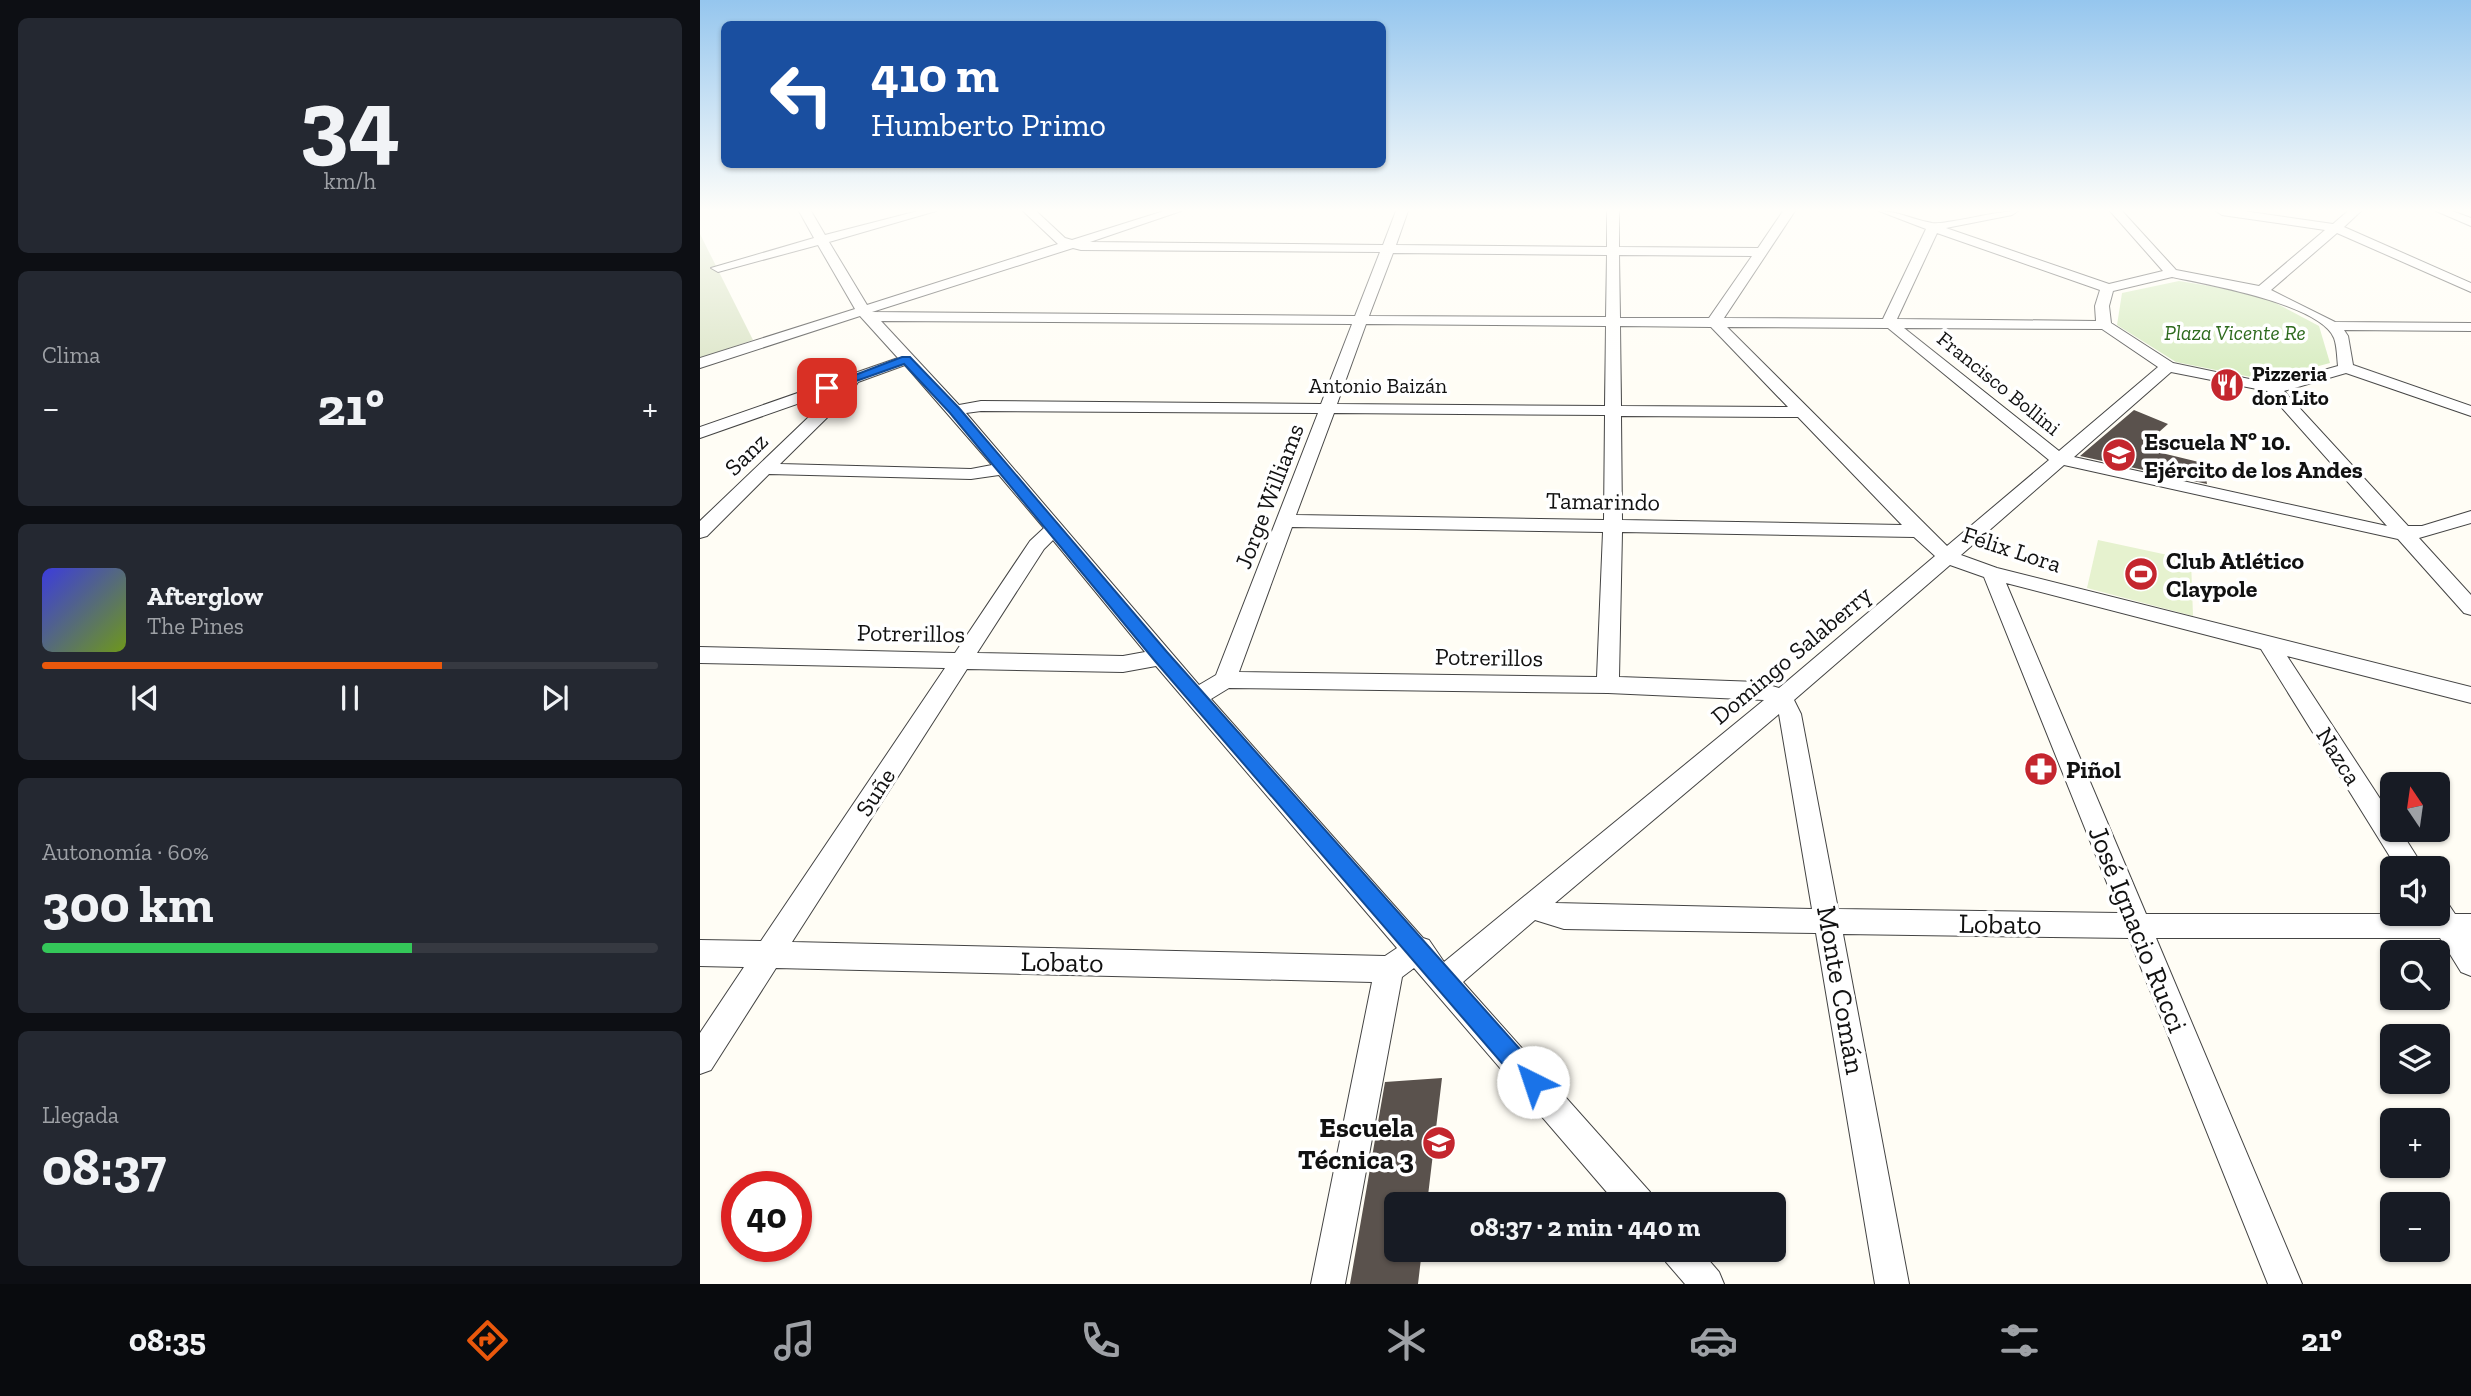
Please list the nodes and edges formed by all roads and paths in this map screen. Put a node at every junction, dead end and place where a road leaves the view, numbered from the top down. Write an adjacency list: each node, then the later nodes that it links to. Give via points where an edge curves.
1 (840, 271): 14 (street)
2 (991, 271): 14 (street)
3 (1380, 271): 15 (street, Jorge Williams)
4 (1612, 271): 16 (street)
5 (1746, 271): 17 (street)
6 (1911, 271): 18 (street, via 1889,318)
7 (2059, 271): 11 (street)
8 (2285, 271): 13 (street)
9 (2432, 271): 12 (street)
10 (2172, 273): 11 (street); 13 (street)
11 (2108, 288): 19 (street, via 2104,293)
12 (2471, 288)
13 (2262, 291): 20 (street)
14 (867, 314): 15 (street); 22 (street); 23 (street)
15 (1363, 318): 16 (street); 28 (street, Jorge Williams)
16 (1612, 320): 17 (street); 30 (street)
17 (1714, 322): 18 (street); 32 (street, Félix Lora)
18 (1891, 323): 19 (street); 34 (street, Francisco Bollini)
19 (2105, 325): 24 (street)
20 (2333, 326): 21 (street); 25 (street, via 2341,336)
21 (2471, 327)
22 (906, 360): 26 (street); 29 (street)
23 (700, 363)
24 (2168, 367): 27 (street); 34 (street, Domingo Salaberry)
25 (2346, 368): 27 (street); 31 (street)
26 (852, 379): 33 (street); 35 (street, Sanz)
27 (2273, 388): 43 (street)
28 (1329, 408): 29 (street, Antonio Baizán, via 981,406); 30 (street, Antonio Baizán); 38 (street, Jorge Williams)
29 (955, 410): 36 (street)
30 (1612, 410): 32 (street, Antonio Baizán); 39 (street)
31 (2471, 411)
32 (1801, 412): 41 (street, Félix Lora)
33 (700, 433)
34 (2059, 458): 43 (street, Francisco Bollini); 44 (street, Domingo Salaberry)
35 (766, 469): 36 (street, via 971,474); 42 (street, Sanz)
36 (1002, 470): 40 (street)
37 (2471, 517): 43 (street, Francisco Bollini, via 2431,531)
38 (1286, 521): 39 (street, Tamarindo); 51 (street, Jorge Williams)
39 (1612, 526): 41 (street, Tamarindo); 52 (street)
40 (1054, 529): 49 (street); 50 (street, Suñe, via 1037,545)
41 (1919, 531): 44 (street, Félix Lora)
42 (700, 532)
43 (2405, 534): 46 (street)
44 (1948, 556): 45 (street, Félix Lora); 55 (street, Domingo Salaberry)
45 (1992, 573): 47 (street, Félix Lora); 60 (street, José Ignacio Rucci)
46 (2471, 608)
47 (2268, 643): 53 (street, Félix Lora); 56 (street, Nazca)
48 (700, 655): 50 (street, Potrerillos)
49 (1161, 657): 50 (street, Potrerillos, via 1123,664); 54 (street)
50 (961, 661): 63 (street, Suñe)
51 (1225, 680): 52 (street, Potrerillos); 54 (street)
52 (1608, 685): 55 (street, Potrerillos, via 1758,690)
53 (2471, 695)
54 (1198, 696): 61 (street)
55 (1782, 698): 57 (street, Domingo Salaberry); 59 (street, Monte Comán, via 1790,714)
56 (2403, 856)
57 (1532, 905): 59 (street, Lobato, via 1564,916); 66 (street, Domingo Salaberry)
58 (2452, 921): 60 (street, Lobato); 64 (street)
59 (1830, 922): 60 (street, Lobato); 72 (street, Monte Comán)
60 (2137, 926): 73 (street, José Ignacio Rucci)
61 (1419, 949): 65 (street); 66 (street)
62 (700, 953): 63 (street, Lobato)
63 (767, 956): 65 (street, Lobato); 67 (street, Suñe)
64 (2471, 962)
65 (1389, 969): 70 (street)
66 (1445, 979): 68 (street)
67 (700, 1059)
68 (1628, 1192)
69 (1688, 1262): 71 (street)
70 (1328, 1284)
71 (1707, 1284)
72 (1892, 1284)
73 (2285, 1284)

